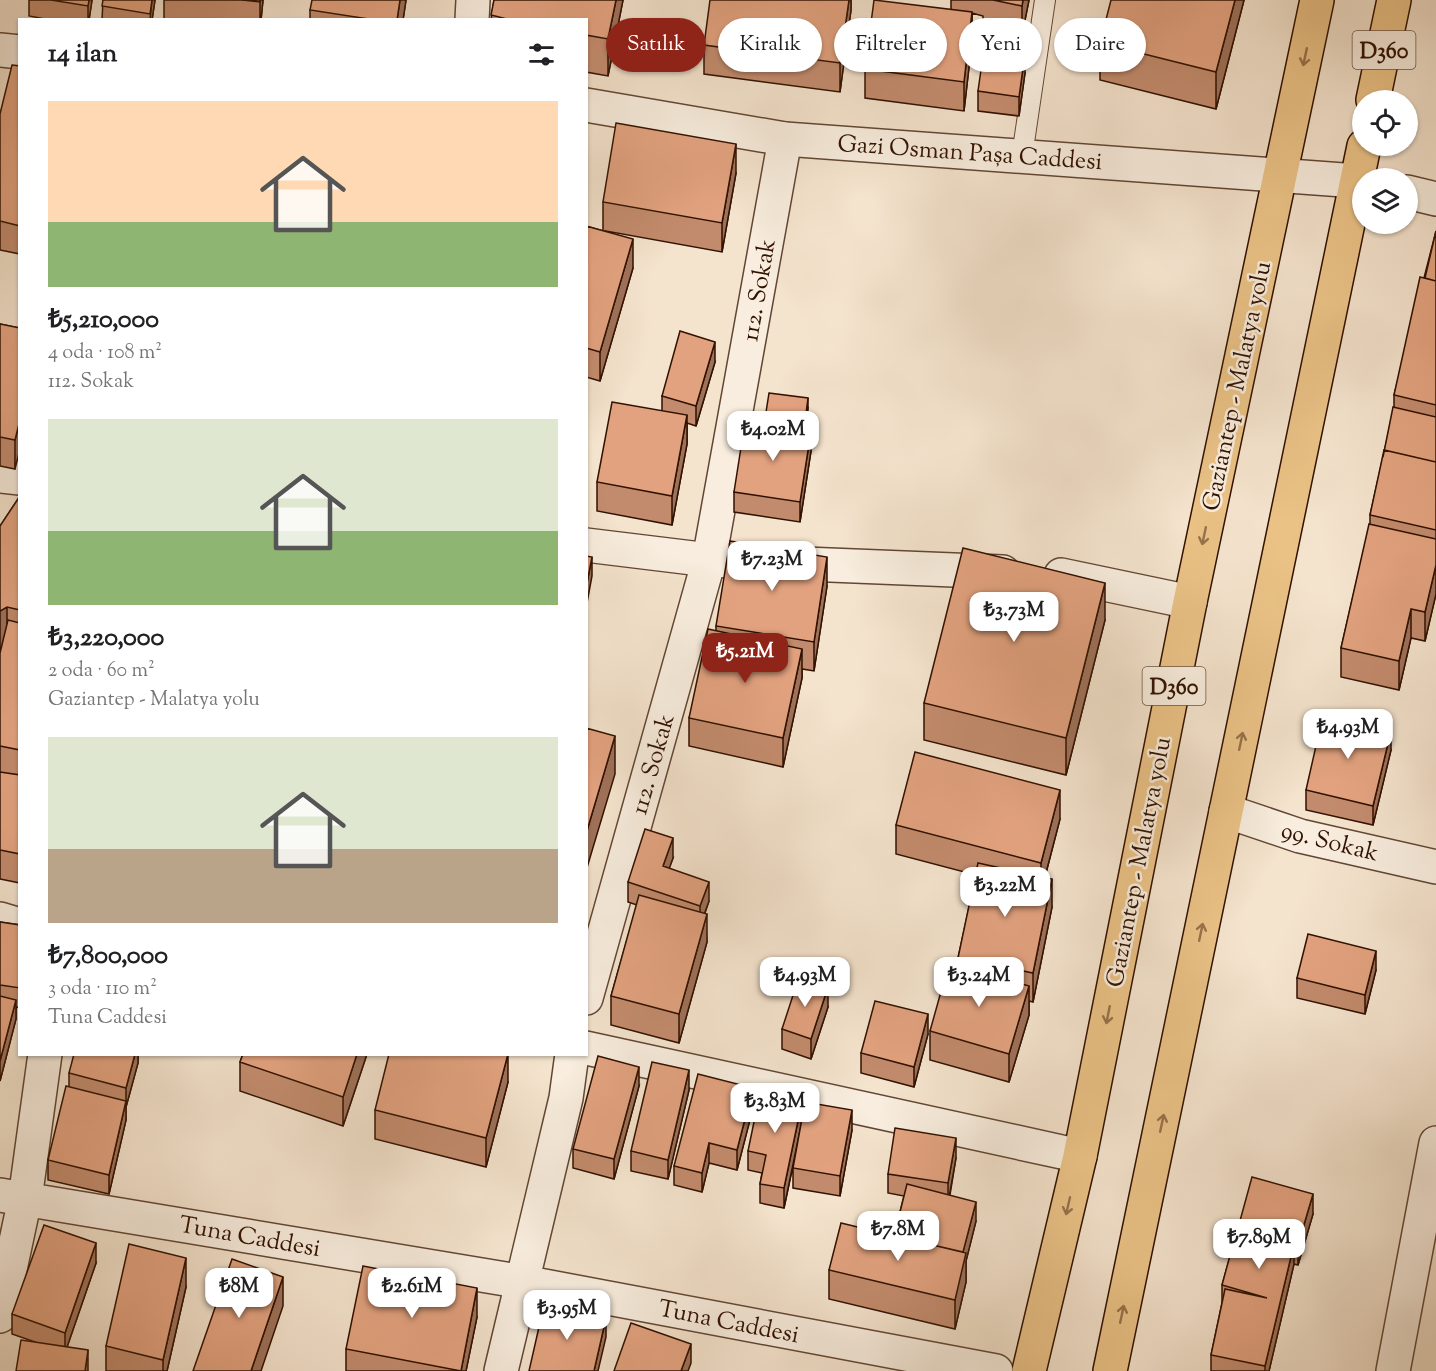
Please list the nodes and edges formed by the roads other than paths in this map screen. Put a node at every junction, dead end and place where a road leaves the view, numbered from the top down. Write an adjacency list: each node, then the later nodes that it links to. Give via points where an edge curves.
1 (473, 0): 5 (street)
2 (1046, 0): 11 (lane)
3 (1317, 0): 12 (highway, Gaziantep - Malatya yolu / D360, one-way to 12)
4 (1394, 0): 8 (highway, D360)
5 (472, 18)
6 (0, 50): 7 (street)
7 (18, 52)
8 (1375, 90)
9 (588, 105): 10 (street, Gazi Osman Paşa Caddesi)
10 (784, 139): 11 (street, Gazi Osman Paşa Caddesi); 20 (street, 112. Sokak)
11 (1022, 156): 12 (street, Gazi Osman Paşa Caddesi)
12 (1281, 174): 13 (street, Gazi Osman Paşa Caddesi); 21 (highway, Gaziantep - Malatya yolu / D360, one-way to 21)
13 (1352, 180)
14 (1418, 195): 15 (street)
15 (1436, 199)
16 (1352, 214): 22 (highway, one-way to 16)
17 (0, 476): 18 (street)
18 (18, 478)
19 (588, 544): 20 (street)
20 (709, 560): 21 (street, via 1068,575); 26 (street, 112. Sokak)
21 (1190, 602): 31 (highway, Gaziantep - Malatya yolu / D360, one-way to 31)
22 (1226, 811): 23 (street, 99. Sokak, via 1299,836); 38 (highway, one-way to 22)
23 (1436, 867)
24 (0, 920): 25 (street)
25 (18, 924)
26 (588, 991)
27 (588, 1048): 31 (street)
28 (45, 1056): 32 (street)
29 (572, 1056): 33 (street, via 566,1098)
30 (1436, 1143): 39 (street)
31 (1080, 1156): 37 (highway, Gaziantep - Malatya yolu / D360, one-way to 37)
32 (12, 1197): 33 (street, Tuna Caddesi); 34 (street)
33 (522, 1282): 35 (street); 36 (street, Tuna Caddesi)
34 (0, 1316)
35 (501, 1371)
36 (996, 1371)
37 (1029, 1371)
38 (1110, 1371)
39 (1393, 1371)

